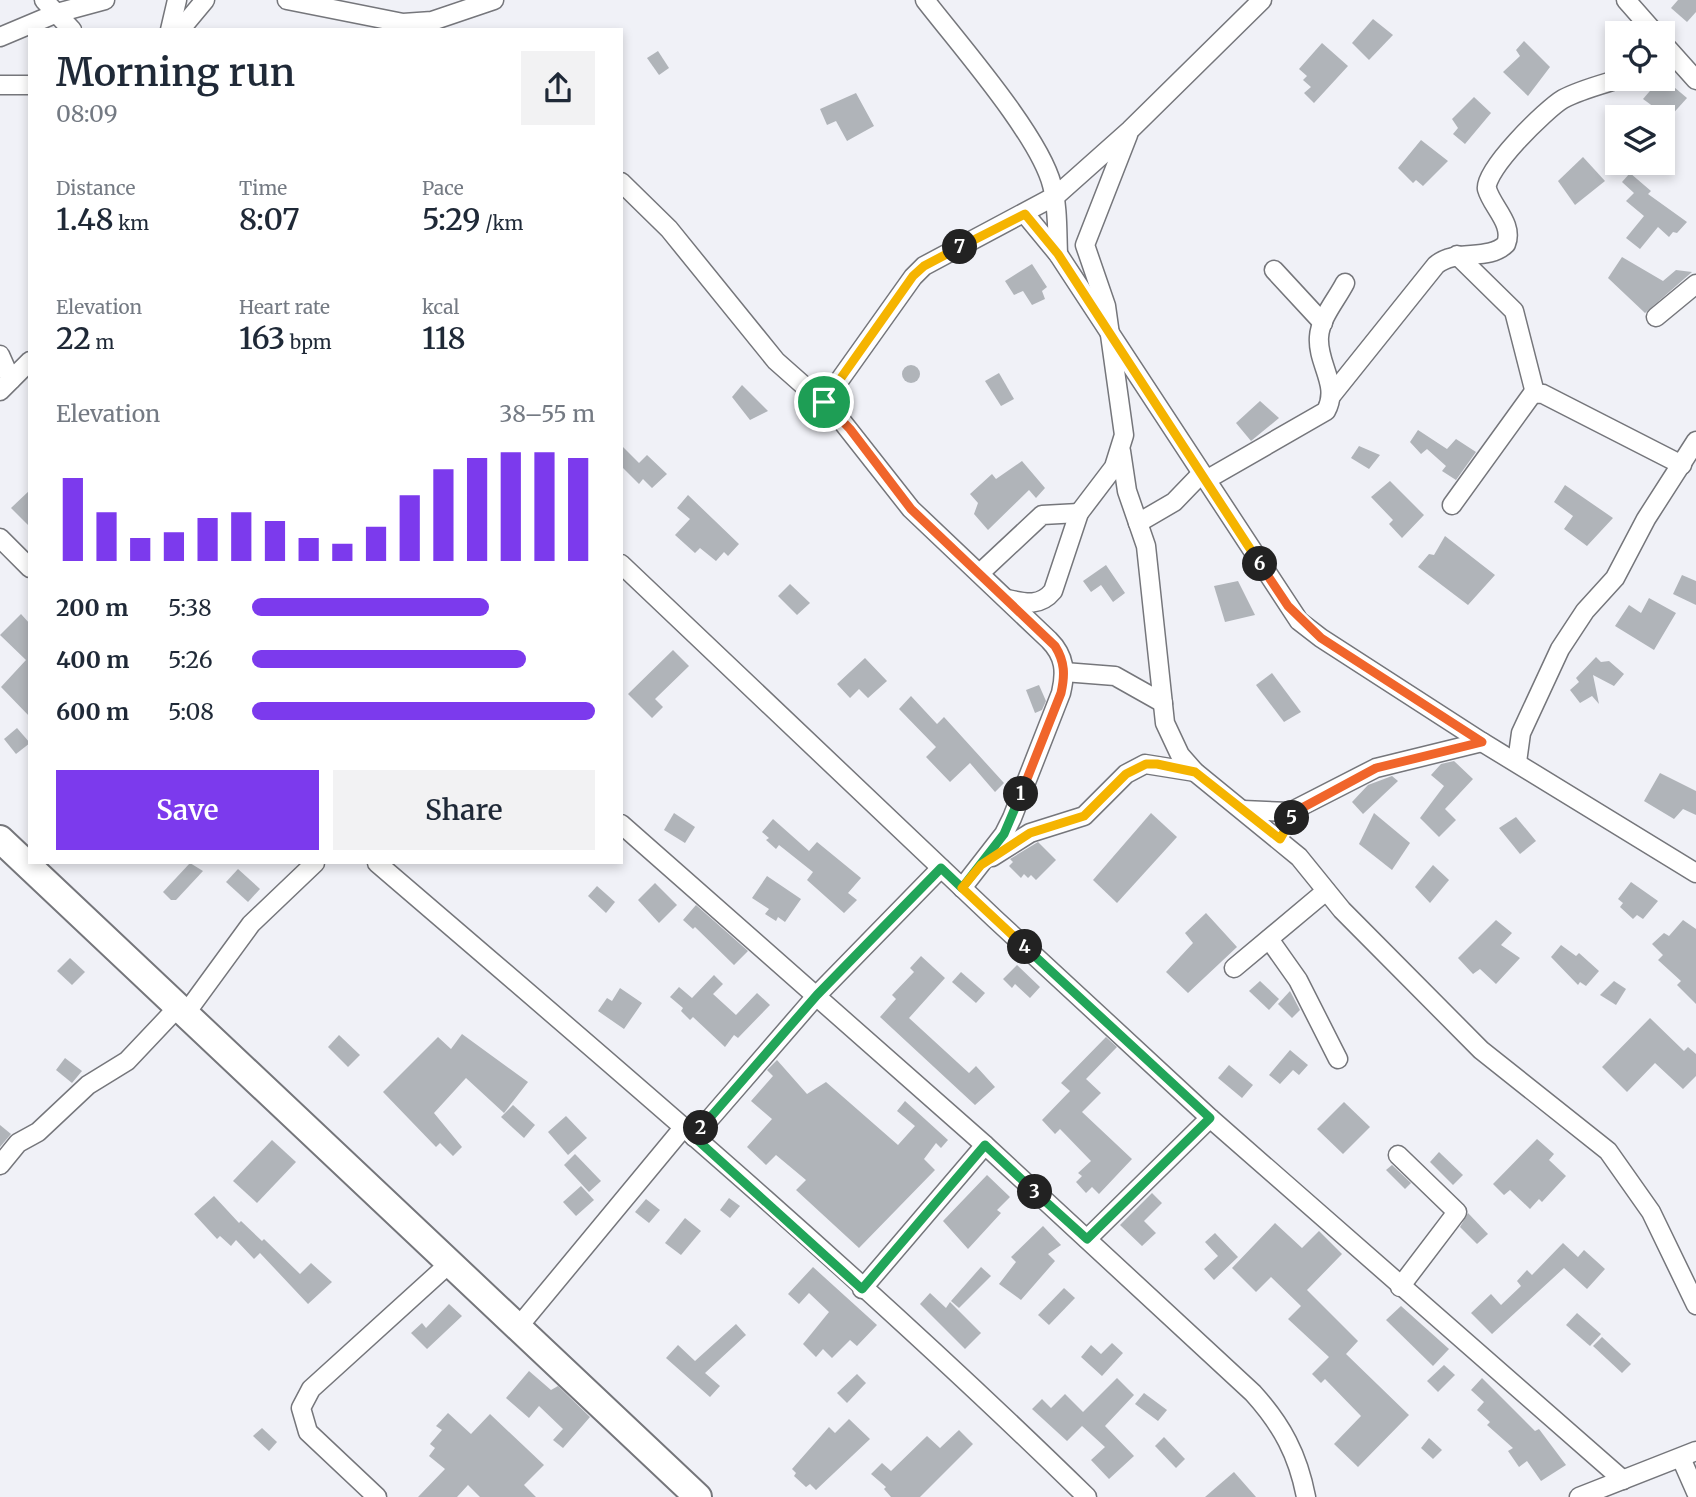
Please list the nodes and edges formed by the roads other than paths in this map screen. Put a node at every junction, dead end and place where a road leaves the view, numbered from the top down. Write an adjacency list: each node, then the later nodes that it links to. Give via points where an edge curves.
1 (104, 0): 10 (street)
2 (288, 0): 13 (street, via 403,23)
3 (494, 0): 9 (street)
4 (925, 0): 25 (street, via 1032,143)
5 (1235, 0): 11 (street)
6 (1262, 0): 11 (street)
7 (1626, 0): 12 (street)
8 (190, 1): 15 (street); 16 (street)
9 (471, 4): 13 (street)
10 (50, 7): 14 (street); 17 (street)
11 (1246, 16): 23 (street)
12 (1644, 21)
13 (449, 24)
14 (70, 28)
15 (171, 28)
16 (181, 28)
17 (0, 37)
18 (1675, 65): 19 (street)
19 (1696, 80)
20 (1605, 84): 28 (street, via 1561,100 1488,176 1487,189 1508,233 1506,244 1485,253)
21 (0, 85): 22 (street)
22 (28, 85)
23 (1130, 130): 25 (street); 34 (street, via 1085,245)
24 (623, 184): 40 (street, via 669,229 776,361)
25 (1055, 197): 26 (street); 27 (street)
26 (1025, 214): 27 (street); 40 (street, via 913,276)
27 (1058, 254): 34 (street)
28 (1457, 255): 38 (street, via 1514,310); 39 (street, via 1436,265)
29 (1274, 270): 33 (street)
30 (1345, 283): 33 (street)
31 (1696, 284): 32 (street)
32 (1656, 317)
33 (1323, 323): 39 (street, via 1319,343)
34 (1111, 335): 42 (street, via 1124,420); 44 (street)
35 (0, 355): 37 (street)
36 (28, 363): 37 (street)
37 (6, 385)
38 (1535, 393): 43 (street); 45 (street)
39 (1331, 396): 44 (street, via 1318,418)
40 (824, 402): 51 (street, via 911,509)
41 (1696, 441): 43 (street)
42 (1121, 451): 46 (street); 47 (street)
43 (1682, 465): 56 (street, via 1615,578 1560,649 1521,733)
44 (1203, 477): 47 (street, via 1174,502); 55 (street, via 1300,621)
45 (1452, 505)
46 (1079, 513): 51 (street, via 1042,515); 52 (street, via 1054,591 1032,604)
47 (1138, 523): 54 (street, via 1146,546)
48 (0, 538): 49 (street)
49 (28, 566)
50 (623, 566): 66 (street)
51 (981, 573): 52 (street)
52 (1007, 599): 53 (street, via 1055,646)
53 (1064, 672): 54 (street, via 1115,676); 65 (street, via 1055,711 1012,818)
54 (1163, 703): 57 (street, via 1172,740)
55 (1482, 742): 56 (street); 58 (street, via 1376,768)
56 (1517, 762): 67 (street)
57 (1195, 772): 59 (street); 65 (street, via 1146,764 1126,774 1084,816 1030,833)
58 (1300, 809): 59 (street); 62 (street)
59 (1243, 810): 62 (street)
60 (623, 826): 72 (street)
61 (0, 839): 73 (main road)
62 (1280, 839): 69 (street)
63 (314, 864): 73 (street, via 251,924)
64 (378, 864): 76 (street)
65 (981, 865): 68 (street)
66 (941, 868): 68 (street); 72 (street)
67 (1696, 873)
68 (962, 888): 75 (street)
69 (1326, 891): 70 (street); 84 (street, via 1481,1050 1608,1152 1651,1212)
70 (1269, 939): 71 (street); 74 (street, via 1298,980)
71 (1234, 968)
72 (817, 995): 76 (street); 77 (street)
73 (182, 1009): 79 (street, via 127,1061 88,1085 38,1132 18,1143); 81 (main road)
74 (1338, 1059)
75 (1210, 1118): 80 (street); 82 (street)
76 (688, 1132): 83 (street); 85 (street)
77 (985, 1145): 80 (street); 83 (street)
78 (1398, 1155): 82 (street, via 1457,1212)
79 (0, 1166)
80 (1087, 1239): 92 (street, via 1273,1415 1296,1455)
81 (451, 1262): 85 (main road); 90 (street, via 311,1389 301,1408 308,1432)
82 (1400, 1287): 87 (street)
83 (862, 1289): 89 (street, via 1007,1419)
84 (1696, 1305)
85 (519, 1326): 91 (main road)
86 (1689, 1455): 87 (street); 88 (street)
87 (1623, 1480): 93 (street)
88 (1696, 1492)
89 (1083, 1496)
90 (377, 1497)
91 (698, 1497)
92 (1306, 1497)
93 (1579, 1497)

